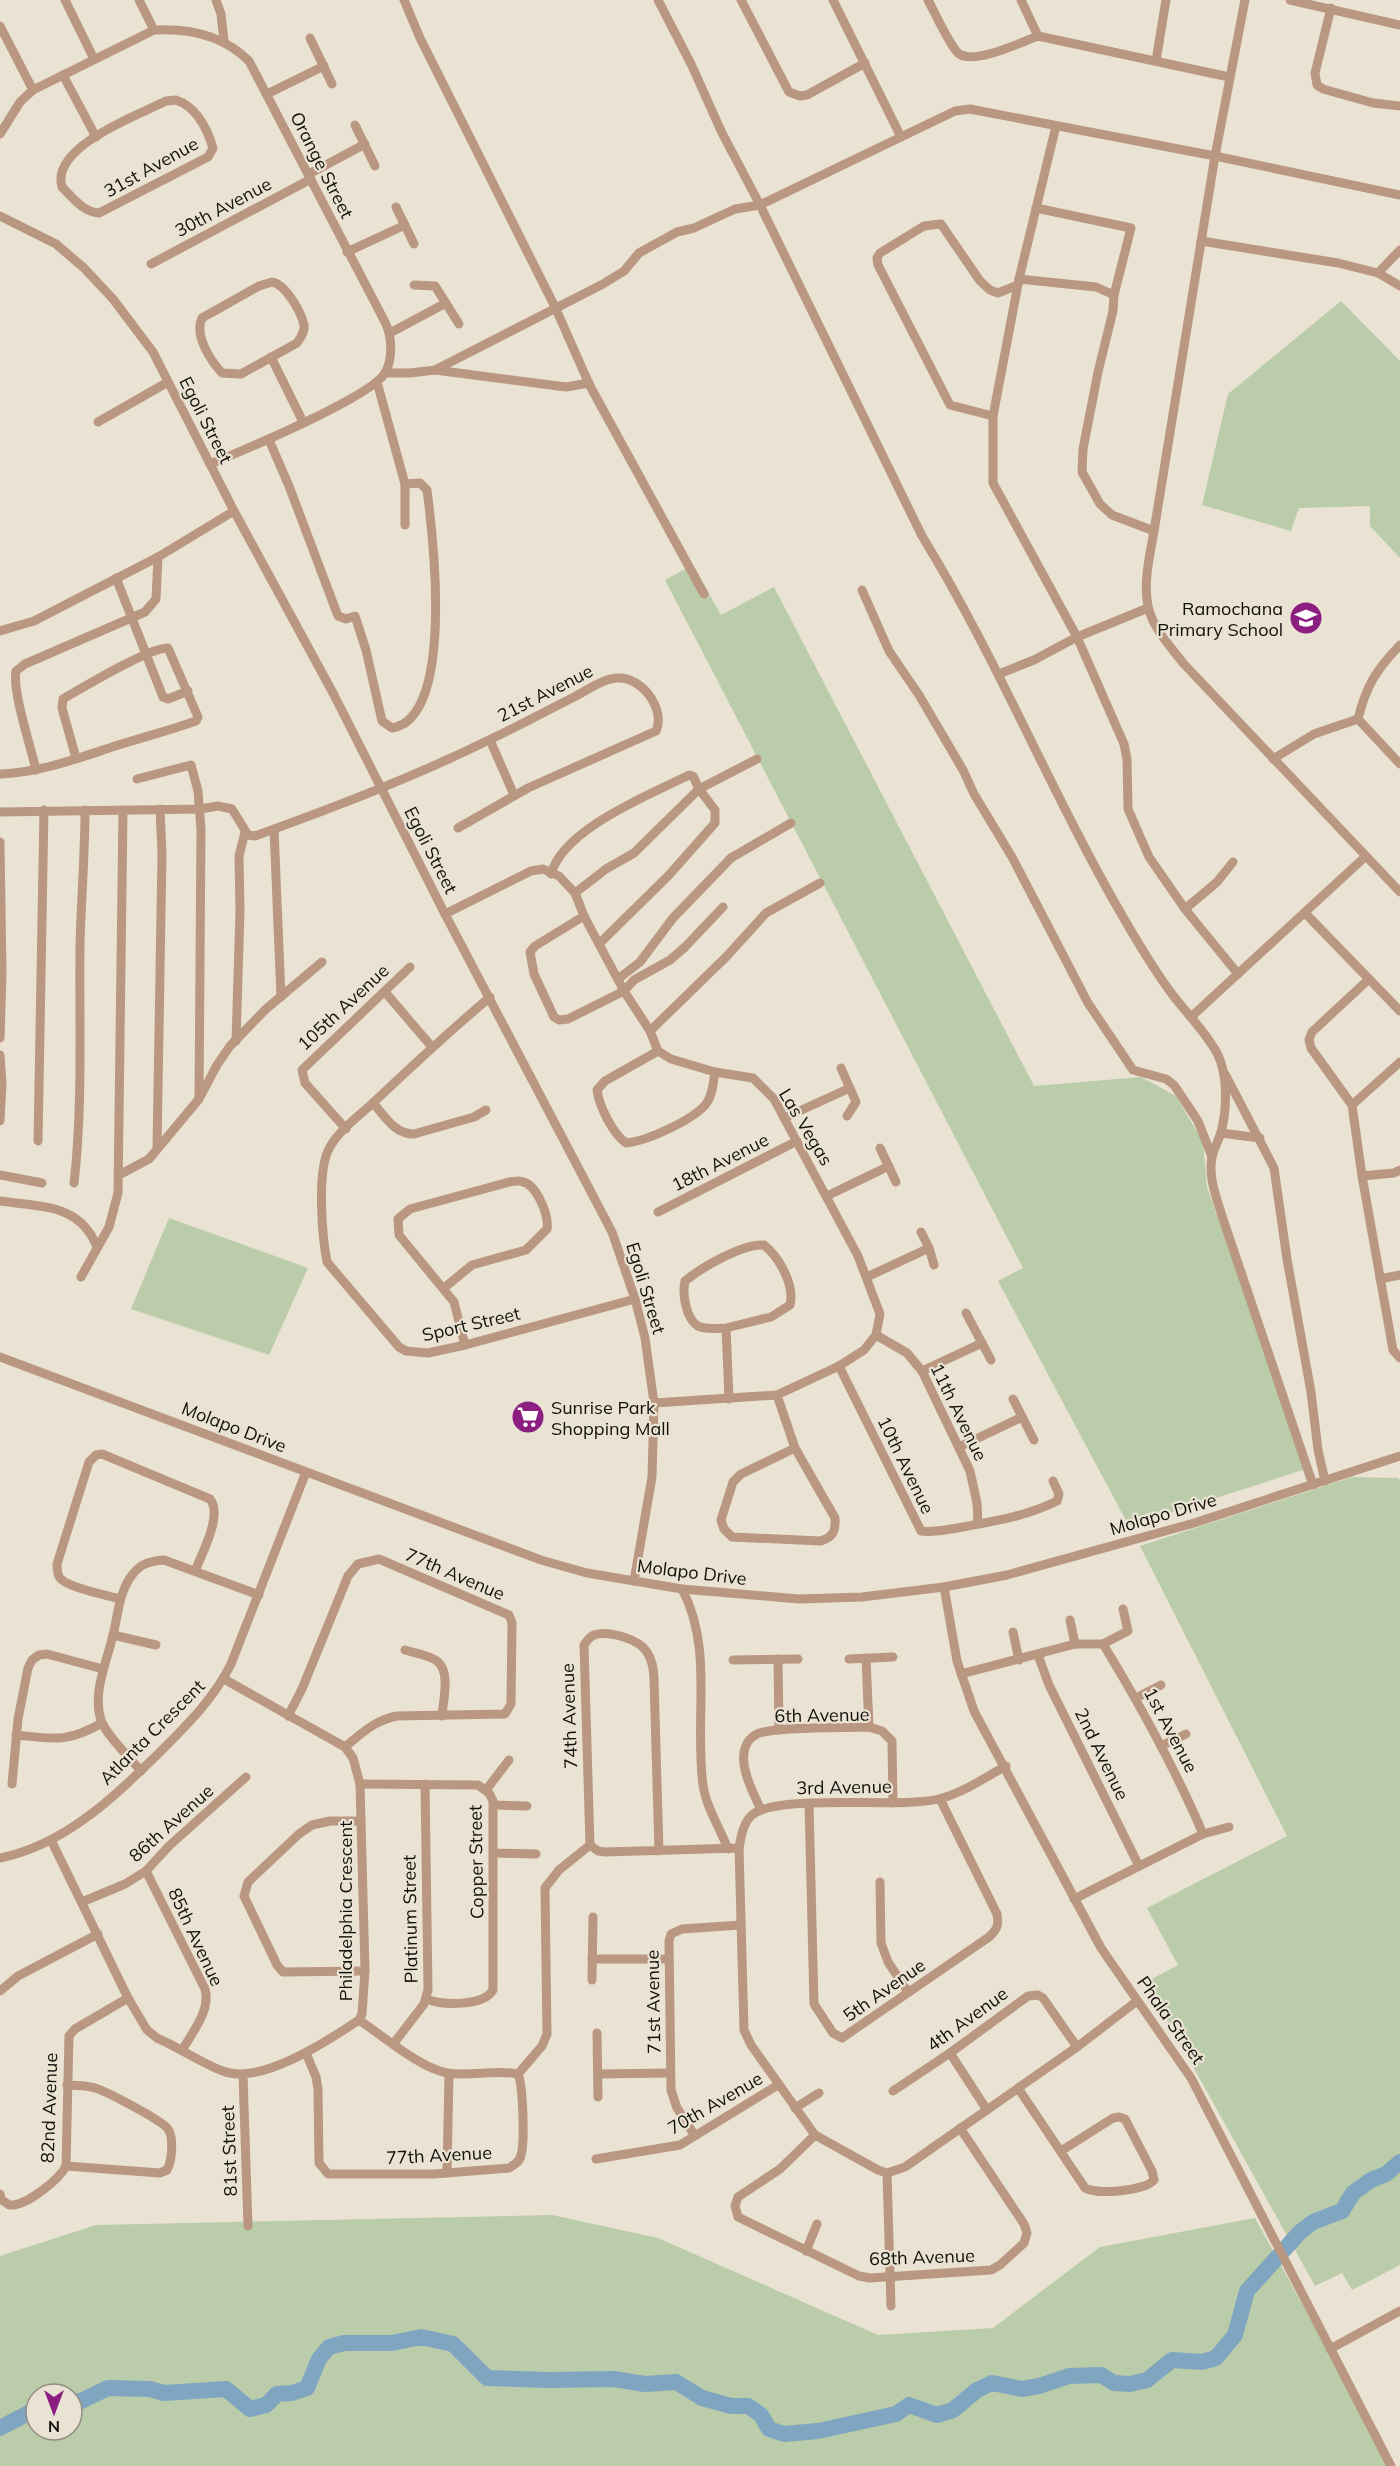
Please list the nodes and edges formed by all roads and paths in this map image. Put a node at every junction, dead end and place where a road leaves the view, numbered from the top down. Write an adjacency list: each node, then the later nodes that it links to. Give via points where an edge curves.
1 (65, 0): 20 (street)
2 (139, 0): 16 (street)
3 (216, 0): 19 (street)
4 (404, 0): 56 (street)
5 (657, 0): 40 (street)
6 (741, 0): 22 (street, via 789,92 807,95)
7 (833, 0): 22 (street)
8 (928, 0): 17 (street, via 963,56 980,57)
9 (1021, 0): 17 (street)
10 (1166, 0): 21 (street)
11 (1245, 0): 25 (street)
12 (1290, 0): 13 (street)
13 (1331, 8): 14 (street); 29 (street, via 1315,73 1317,85 1373,103)
14 (1400, 25)
15 (0, 26): 27 (street)
16 (154, 30): 19 (street, Orange Street, via 196,33); 20 (street, Orange Street)
17 (1038, 36): 21 (street)
18 (310, 38): 23 (street)
19 (224, 41): 28 (street, Orange Street, via 249,61)
20 (94, 59): 24 (street, Orange Street)
21 (1156, 61): 25 (street)
22 (865, 63): 34 (street)
23 (324, 66): 26 (street); 28 (street)
24 (63, 75): 27 (street, Orange Street); 33 (street)
25 (1229, 77): 36 (street)
26 (332, 84)
27 (33, 90): 32 (street, Orange Street, via 20,102)
28 (267, 94): 38 (street, Orange Street)
29 (1400, 106)
30 (355, 125): 35 (street)
31 (1056, 126): 34 (street, via 970,110 955,111); 36 (street); 42 (street)
32 (0, 133)
33 (96, 137): 33 (street, 31st Avenue, via 66,160 60,182 92,213 109,209 208,157 213,148 196,113 188,104 176,100 166,101)
34 (901, 137): 40 (street)
35 (365, 144): 37 (street); 38 (street, 30th Avenue)
36 (1215, 156): 39 (street); 45 (street)
37 (375, 166)
38 (310, 176): 48 (street, Orange Street); 49 (street, 30th Avenue)
39 (1400, 195)
40 (760, 205): 56 (street, via 735,209 677,232 639,253 624,271); 84 (street, via 922,536)
41 (396, 207): 44 (street)
42 (1036, 208): 51 (street); 54 (street, via 1131,228)
43 (0, 216): 62 (street, Egoli Street, via 56,244 84,268 138,331)
44 (405, 225): 46 (street); 48 (street)
45 (1201, 241): 50 (street); 73 (street)
46 (414, 244)
47 (1400, 250): 50 (street)
48 (347, 252): 58 (street, Orange Street)
49 (151, 264)
50 (1378, 273): 53 (street)
51 (1019, 282): 54 (street, via 1096,287); 65 (street); 65 (street, via 998,293 990,290 941,224 924,226 877,258 950,405)
52 (414, 285): 55 (street, via 435,286)
53 (1400, 286)
54 (1114, 295): 73 (street, via 1083,448 1082,472 1100,504 1112,515)
55 (446, 303): 57 (street); 58 (street)
56 (555, 307): 60 (street); 64 (street)
57 (459, 324)
58 (390, 333): 61 (street)
59 (271, 357): 59 (street, via 297,343 303,335 303,324 286,288 279,283 259,286 202,318 199,334 222,373 241,374); 67 (street)
60 (435, 370): 61 (street); 64 (street, via 566,387)
61 (385, 373): 63 (street)
62 (168, 382): 66 (street); 69 (street, Egoli Street)
63 (377, 382): 67 (street); 70 (street)
64 (589, 383): 77 (street)
65 (993, 416): 81 (street, via 993,483)
66 (98, 422)
67 (303, 422): 68 (street)
68 (269, 440): 69 (street); 70 (street, via 338,616 355,616 382,721 392,728 410,721 417,711 435,650 436,608 427,490 420,483)
69 (210, 464): 71 (street, Egoli Street)
70 (405, 484): 72 (street)
71 (234, 511): 74 (street); 95 (street, Egoli Street)
72 (405, 525)
73 (1154, 531): 78 (street, via 1146,585)
74 (158, 557): 75 (street); 79 (street, via 156,599 145,612)
75 (116, 578): 79 (street); 80 (street, via 34,621)
76 (862, 590): 157 (street, via 889,651 963,770 1088,1003 1133,1070 1174,1085 1198,1121)
77 (704, 594)
78 (1148, 608): 81 (street); 90 (street, via 1183,663)
79 (131, 619): 83 (street); 92 (street, via 16,671)
80 (0, 631)
81 (1077, 637): 84 (street); 116 (street, via 1124,744 1128,809 1149,857)
82 (1400, 645): 86 (street, via 1373,677)
83 (147, 654): 85 (street, via 168,648); 85 (street, via 163,697 168,699); 88 (street, via 63,699)
84 (999, 674): 131 (street, via 1123,917 1171,994)
85 (188, 691): 88 (street, via 196,721)
86 (1358, 719): 90 (street, via 1314,735); 91 (street)
87 (490, 740): 95 (street, 21st Avenue); 97 (street); 97 (street, 21st Avenue, via 616,678 641,684 657,713 660,723 656,731)
88 (76, 758): 92 (street)
89 (757, 759): 96 (street)
90 (1273, 759): 109 (street)
91 (1399, 760)
92 (36, 770): 93 (street)
93 (0, 774)
94 (137, 779): 99 (street, via 191,765)
95 (381, 789): 106 (street, 21st Avenue); 118 (street, Egoli Street)
96 (699, 789): 111 (street, via 689,775 590,826 560,854); 114 (street, via 634,853); 120 (street, via 715,810 715,824)
97 (514, 795): 105 (street, 21st Avenue)
98 (160, 809): 99 (street); 102 (street); 156 (street)
99 (200, 809): 107 (street, via 232,809); 143 (street)
100 (44, 810): 101 (street); 103 (street); 153 (street)
101 (85, 810): 102 (street); 165 (street, via 78,1153)
102 (123, 810): 161 (street)
103 (0, 812)
104 (791, 823): 124 (street, via 731,858 674,918 644,957)
105 (458, 828)
106 (274, 829): 107 (street, 21st Avenue, via 251,837); 128 (street)
107 (245, 832): 134 (street, via 239,856)
108 (0, 842): 133 (street)
109 (1366, 856): 113 (street); 117 (street)
110 (1233, 862): 116 (street, via 1217,882)
111 (551, 874): 114 (street, via 565,880); 118 (street, via 543,869 531,871)
112 (820, 883): 132 (street, via 766,914)
113 (1400, 892)
114 (576, 893): 119 (street)
115 (723, 908): 126 (street, via 670,960 634,980)
116 (1185, 909): 123 (street)
117 (1305, 913): 123 (street); 125 (street)
118 (445, 914): 129 (street, Egoli Street)
119 (584, 916): 120 (street); 126 (street, via 530,952 534,974 554,1017 568,1019)
120 (600, 943): 124 (street)
121 (322, 962): 128 (street)
122 (410, 967): 127 (street, 105th Avenue)
123 (1238, 974): 131 (street)
124 (618, 979): 126 (street)
125 (1370, 979): 130 (street); 145 (street, via 1309,1038 1311,1048)
126 (624, 991): 132 (street)
127 (385, 992): 135 (street); 150 (street, 105th Avenue, via 302,1070 305,1083)
128 (281, 997): 134 (street)
129 (490, 997): 135 (street, Sport Street); 178 (street, Egoli Street, via 599,1204)
130 (1400, 1011)
131 (1191, 1017): 140 (street, via 1218,1056)
132 (650, 1031): 136 (street)
133 (0, 1038)
134 (236, 1041): 143 (street, via 217,1065)
135 (432, 1047): 144 (street, Sport Street)
136 (658, 1051): 141 (street, Las Vegas, via 671,1059); 141 (street, via 604,1081 597,1090 598,1100 626,1143 637,1142 692,1116 711,1094)
137 (0, 1055): 149 (street)
138 (1400, 1062): 145 (street)
139 (841, 1068): 142 (street)
140 (1222, 1070): 151 (street, via 1225,1097); 152 (street)
141 (715, 1072): 148 (street, Las Vegas, via 753,1078 774,1099)
142 (852, 1092): 147 (street, via 854,1108); 148 (street)
143 (199, 1099): 156 (street)
144 (373, 1103): 146 (street, via 396,1130 405,1134 474,1117); 150 (street, Sport Street)
145 (1352, 1105): 162 (street)
146 (486, 1110)
147 (847, 1116)
148 (784, 1118): 154 (street, Las Vegas)
149 (0, 1121)
150 (346, 1129): 183 (street, Sport Street, via 335,1138 325,1158 323,1233 327,1262 399,1347 428,1353)
151 (1221, 1133): 152 (street); 157 (street)
152 (1260, 1138): 200 (street, via 1274,1168)
153 (38, 1140)
154 (797, 1141): 166 (street, Las Vegas); 168 (street, 18th Avenue)
155 (880, 1148): 158 (street)
156 (157, 1149): 161 (street, via 144,1163)
157 (1212, 1157): 201 (street, via 1211,1178 1223,1219)
158 (889, 1166): 163 (street); 166 (street)
159 (1400, 1170): 162 (street)
160 (0, 1175): 164 (street)
161 (119, 1175): 170 (street, via 115,1209)
162 (1362, 1176): 176 (street)
163 (896, 1182)
164 (42, 1183)
165 (74, 1183)
166 (827, 1196): 174 (street, Las Vegas)
167 (0, 1201): 170 (street, via 75,1216 88,1229)
168 (658, 1212)
169 (921, 1232): 171 (street)
170 (97, 1247): 175 (street)
171 (929, 1248): 172 (street); 174 (street)
172 (934, 1265)
173 (1400, 1275): 176 (street)
174 (867, 1277): 181 (street, Las Vegas, via 880,1314)
175 (81, 1278)
176 (1380, 1279): 185 (street, via 1393,1350)
177 (444, 1288): 177 (street, via 399,1235 398,1219 410,1209 509,1182 520,1180 530,1185 546,1214 547,1229 526,1250 472,1265); 183 (street, via 454,1302)
178 (635, 1299): 183 (street, Sport Street); 192 (street, Egoli Street)
179 (966, 1313): 182 (street)
180 (726, 1328): 180 (street, via 771,1317 790,1305 790,1284 764,1245 745,1247 686,1281 685,1300 692,1320 699,1327); 190 (street)
181 (876, 1335): 187 (street, via 864,1350); 188 (street, 11th Avenue, via 907,1353)
182 (982, 1343): 186 (street); 188 (street)
183 (465, 1345)
184 (0, 1357): 198 (street, Molapo Drive)
185 (1400, 1358)
186 (991, 1360)
187 (839, 1366): 189 (street); 202 (street, 10th Avenue, via 921,1531)
188 (922, 1371): 195 (street, 11th Avenue)
189 (777, 1395): 190 (street); 196 (street)
190 (729, 1399): 192 (street)
191 (1013, 1399): 193 (street)
192 (654, 1403): 204 (street, Egoli Street, via 652,1477)
193 (1023, 1417): 194 (street); 195 (street)
194 (1034, 1440)
195 (959, 1447): 202 (street, 11th Avenue, via 972,1477)
196 (795, 1448): 196 (street, via 835,1518 832,1536 821,1541 732,1537 722,1520 734,1482 741,1474)
197 (1400, 1456): 200 (street, Molapo Drive)
198 (306, 1472): 204 (street, Molapo Drive, via 541,1560); 207 (street, Atlanta Crescent)
199 (1053, 1481): 202 (street, 10th Avenue, via 1059,1494 1057,1501 1021,1516)
200 (1325, 1481): 201 (street, Molapo Drive)
201 (1313, 1485): 205 (street, Molapo Drive, via 1007,1575)
202 (978, 1524)
203 (195, 1571): 207 (street); 208 (street, via 164,1560 141,1565); 208 (street, via 215,1518 215,1505 210,1499 102,1454 96,1455 89,1462 57,1573 69,1584)
204 (634, 1581): 206 (street, Molapo Drive)
205 (944, 1587): 206 (street, Molapo Drive, via 862,1597 799,1599); 226 (street, Phala Street)
206 (682, 1589): 259 (street, via 692,1607 699,1640 703,1786)
207 (259, 1595): 227 (street, Atlanta Crescent)
208 (120, 1599): 212 (street)
209 (1123, 1609): 215 (street, via 1128,1631)
210 (1070, 1620): 214 (street)
211 (1013, 1632): 224 (street)
212 (113, 1635): 213 (street); 225 (street)
213 (156, 1644)
214 (1075, 1644): 215 (street); 217 (street)
215 (1103, 1644): 229 (street, 1st Avenue)
216 (405, 1650): 231 (street, via 433,1659 442,1668)
217 (1038, 1655): 224 (street); 264 (street, 2nd Avenue, via 1049,1685)
218 (893, 1657): 219 (street)
219 (866, 1658): 222 (street); 233 (street)
220 (778, 1659): 221 (street); 223 (street); 234 (street)
221 (798, 1659)
222 (849, 1659)
223 (733, 1660)
224 (1019, 1660): 226 (street)
225 (104, 1669): 232 (street, via 98,1699); 236 (street, via 47,1654 32,1659)
226 (961, 1674): 240 (street, Phala Street, via 974,1711)
227 (224, 1679): 230 (street); 241 (street, Atlanta Crescent, via 191,1721)
228 (1161, 1685): 229 (street)
229 (1136, 1698): 237 (street, 1st Avenue)
230 (288, 1716): 231 (street, 77th Avenue, via 348,1576 357,1564 379,1559 509,1615 511,1704 506,1714); 238 (street)
231 (442, 1716): 238 (street, 77th Avenue, via 383,1719)
232 (102, 1723): 236 (street, via 64,1739); 241 (street)
233 (868, 1727): 234 (street, 6th Avenue); 248 (street, 6th Avenue, via 882,1731 892,1741)
234 (779, 1730): 252 (street, 6th Avenue, via 758,1733 745,1746 744,1765)
235 (1186, 1734): 237 (street)
236 (16, 1735): 243 (street)
237 (1161, 1746): 255 (street, 1st Avenue)
238 (345, 1747): 244 (street, Philadelphia Crescent, via 353,1758)
239 (509, 1760): 246 (street)
240 (1006, 1766): 247 (street, 3rd Avenue); 267 (street, Phala Street)
241 (141, 1771): 256 (street, Atlanta Crescent, via 89,1816)
242 (246, 1777): 265 (street, 86th Avenue)
243 (12, 1784)
244 (360, 1784): 245 (street, Copper Street); 253 (street, Philadelphia Crescent)
245 (425, 1784): 246 (street, Copper Street, via 478,1785); 279 (street, Platinum Street)
246 (486, 1790): 250 (street, Copper Street)
247 (940, 1799): 248 (street, 3rd Avenue); 277 (street, 5th Avenue, via 999,1921 989,1937)
248 (893, 1803): 249 (street, 3rd Avenue)
249 (809, 1804): 252 (street, 3rd Avenue, via 783,1804); 277 (street, 5th Avenue, via 813,1990 817,2012 832,2032 842,2038)
250 (494, 1805): 251 (street); 261 (street, Copper Street)
251 (527, 1806)
252 (761, 1810): 258 (street, via 747,1821)
253 (361, 1821): 274 (street, Philadelphia Crescent); 274 (street, via 312,1825 248,1882 244,1896 283,1972)
254 (1229, 1827): 255 (street)
255 (1203, 1834): 264 (street)
256 (51, 1840): 263 (street, Atlanta Crescent); 268 (street)
257 (590, 1845): 260 (street, via 605,1852); 260 (street, 74th Avenue, via 584,1645 604,1633 632,1640 646,1650 652,1663); 290 (street, via 559,1870 545,1888 547,2034)
258 (739, 1848): 259 (street); 270 (street)
259 (728, 1849): 260 (street)
260 (659, 1851)
261 (494, 1853): 262 (street); 279 (street, Copper Street, via 493,1990 481,2002 443,2003)
262 (536, 1854)
263 (0, 1858)
264 (1140, 1866): 267 (street)
265 (146, 1871): 268 (street, 86th Avenue); 285 (street, 85th Avenue, via 207,1998 202,2016)
266 (880, 1882): 277 (street, via 883,1952)
267 (1074, 1899): 280 (street, Phala Street)
268 (82, 1902): 271 (street)
269 (592, 1917): 272 (street)
270 (741, 1925): 273 (street, 71st Avenue, via 675,1931 669,1941); 294 (street, via 744,2030)
271 (98, 1934): 276 (street, via 18,1976); 278 (street)
272 (592, 1959): 273 (street); 275 (street)
273 (668, 1959): 288 (street, 71st Avenue)
274 (364, 1971): 281 (street, Philadelphia Crescent)
275 (592, 1980)
276 (0, 1991)
277 (908, 1992)
278 (128, 1998): 285 (street, via 147,2030); 293 (street, 82nd Avenue, via 69,2036)
279 (427, 1999): 283 (street, Platinum Street)
280 (1137, 2001): 284 (street); 316 (street, Phala Street, via 1191,2078)
281 (359, 2020): 283 (street); 286 (street, Philadelphia Crescent)
282 (597, 2033): 291 (street)
283 (394, 2043): 289 (street, via 421,2064)
284 (1077, 2047): 287 (street, 4th Avenue, via 1043,1998 1034,1995); 295 (street)
285 (183, 2049): 292 (street, via 224,2072)
286 (306, 2053): 292 (street, Philadelphia Crescent); 308 (street, 77th Avenue, via 318,2089 322,2169 336,2176)
287 (950, 2053): 296 (street, 4th Avenue); 300 (street)
288 (670, 2073): 291 (street); 303 (street, 71st Avenue, via 673,2097)
289 (449, 2074): 290 (street); 308 (street)
290 (518, 2074): 308 (street, 77th Avenue, via 522,2088 521,2156 509,2168)
291 (598, 2074): 298 (street)
292 (243, 2075): 311 (street, 81st Street)
293 (67, 2085): 306 (street, 82nd Avenue); 306 (street, via 107,2092 164,2124 171,2136 170,2165 160,2173)
294 (778, 2085): 299 (street); 303 (street, 70th Avenue)
295 (1018, 2088): 300 (street); 304 (street)
296 (893, 2091)
297 (819, 2093): 299 (street)
298 (598, 2097)
299 (795, 2108): 302 (street)
300 (987, 2110): 301 (street)
301 (960, 2128): 307 (street, via 905,2168); 313 (street, 68th Avenue, via 1024,2224 1024,2243 991,2270)
302 (815, 2135): 307 (street); 312 (street, 68th Avenue, via 780,2169 738,2197 735,2206 738,2217)
303 (694, 2136): 305 (street, 70th Avenue, via 670,2148)
304 (1061, 2151): 304 (street, via 1091,2191 1146,2186 1154,2180 1125,2119 1119,2116)
305 (596, 2159)
306 (66, 2166): 309 (street, 82nd Avenue, via 61,2175 23,2204 9,2205)
307 (887, 2173): 313 (street)
308 (447, 2174)
309 (0, 2194)
310 (817, 2224): 312 (street)
311 (248, 2226)
312 (806, 2251): 313 (street, 68th Avenue, via 859,2276)
313 (890, 2277): 314 (street)
314 (891, 2306)
315 (1399, 2313): 316 (street)
316 (1330, 2349): 317 (street, Phala Street)
317 (1391, 2466)

